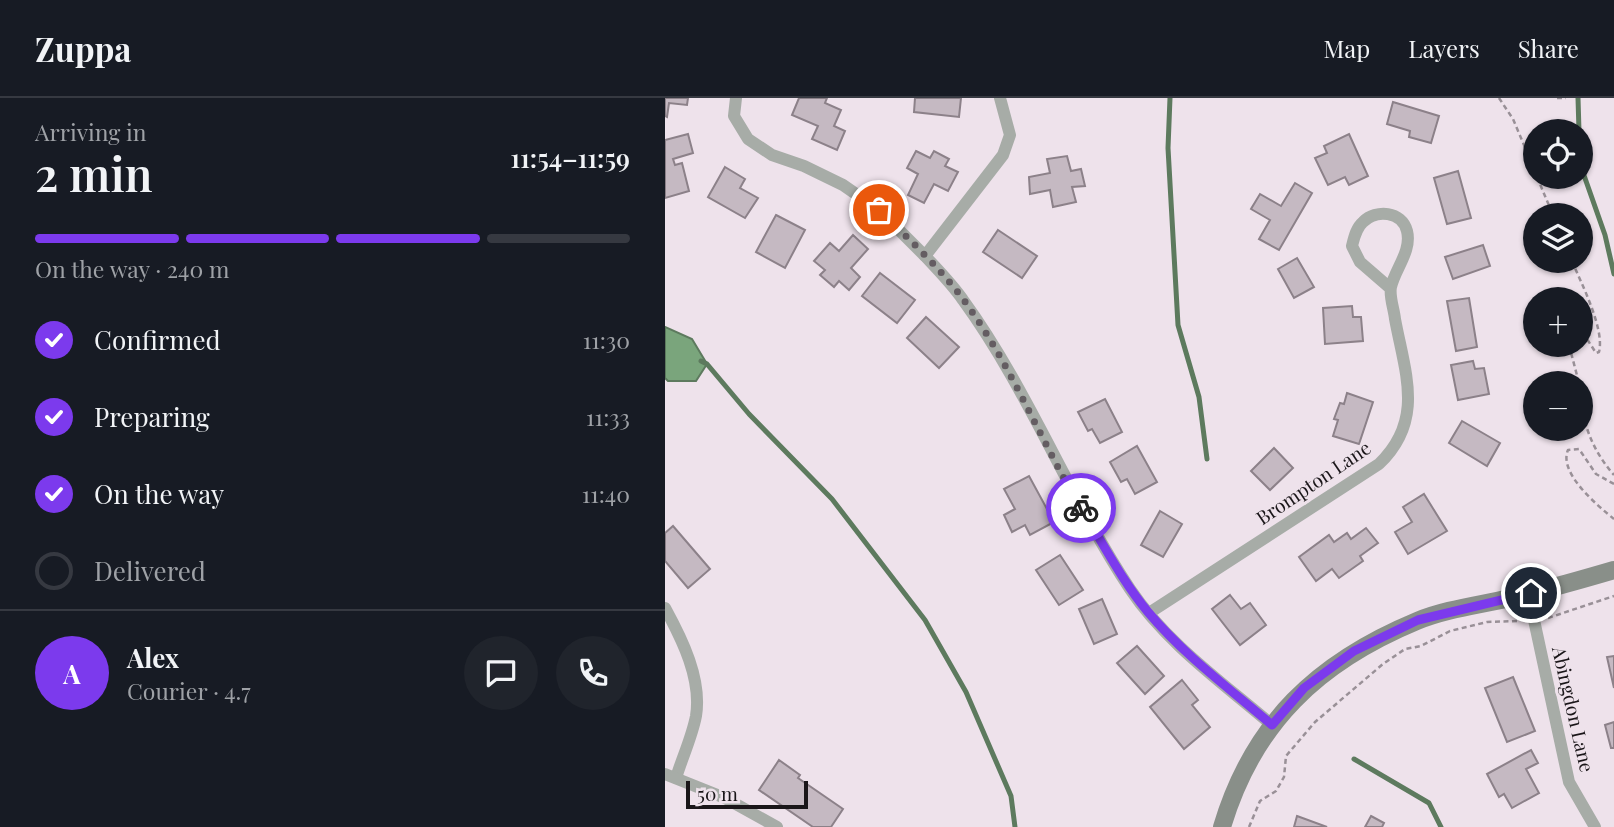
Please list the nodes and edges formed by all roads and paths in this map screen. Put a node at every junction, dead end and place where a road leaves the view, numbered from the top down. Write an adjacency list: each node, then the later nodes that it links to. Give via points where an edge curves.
1 (736, 98): 7 (street, via 734,116 748,139 772,155 843,185 879,210)
2 (1000, 98): 7 (street, via 1010,135 1003,155)
3 (1499, 98): 6 (path)
4 (1557, 98): 5 (path)
5 (1566, 98)
6 (1523, 143)
7 (925, 256): 19 (street, via 963,300 991,343 1076,498)
8 (1390, 289): 8 (street, via 1402,261 1407,230 1387,213 1363,221 1352,246 1360,262); 19 (street, Brompton Lane, via 1409,401 1403,434 1393,450 1379,464)
9 (1593, 313): 10 (path, via 1601,344 1599,352)
10 (1593, 348)
11 (1592, 441): 12 (path)
12 (1614, 475)
13 (1614, 484): 14 (path, via 1596,474 1579,449 1568,450 1567,466 1590,499)
14 (1614, 519)
15 (1614, 570): 16 (street)
16 (1531, 593): 22 (street, via 1418,620 1354,651 1304,688); 27 (street, Abingdon Lane, via 1569,782)
17 (1614, 596): 20 (path)
18 (665, 608): 23 (street, via 696,691 696,715)
19 (1149, 613): 22 (street, via 1181,647)
20 (1544, 619)
21 (1523, 622): 26 (path, via 1487,622 1450,631 1405,649 1383,664 1315,722 1286,756 1284,777 1276,791 1260,801)
22 (1272, 725): 25 (street, via 1251,757)
23 (670, 776): 24 (street, via 725,798)
24 (777, 827)
25 (1222, 827)
26 (1249, 827)
27 (1595, 827)

